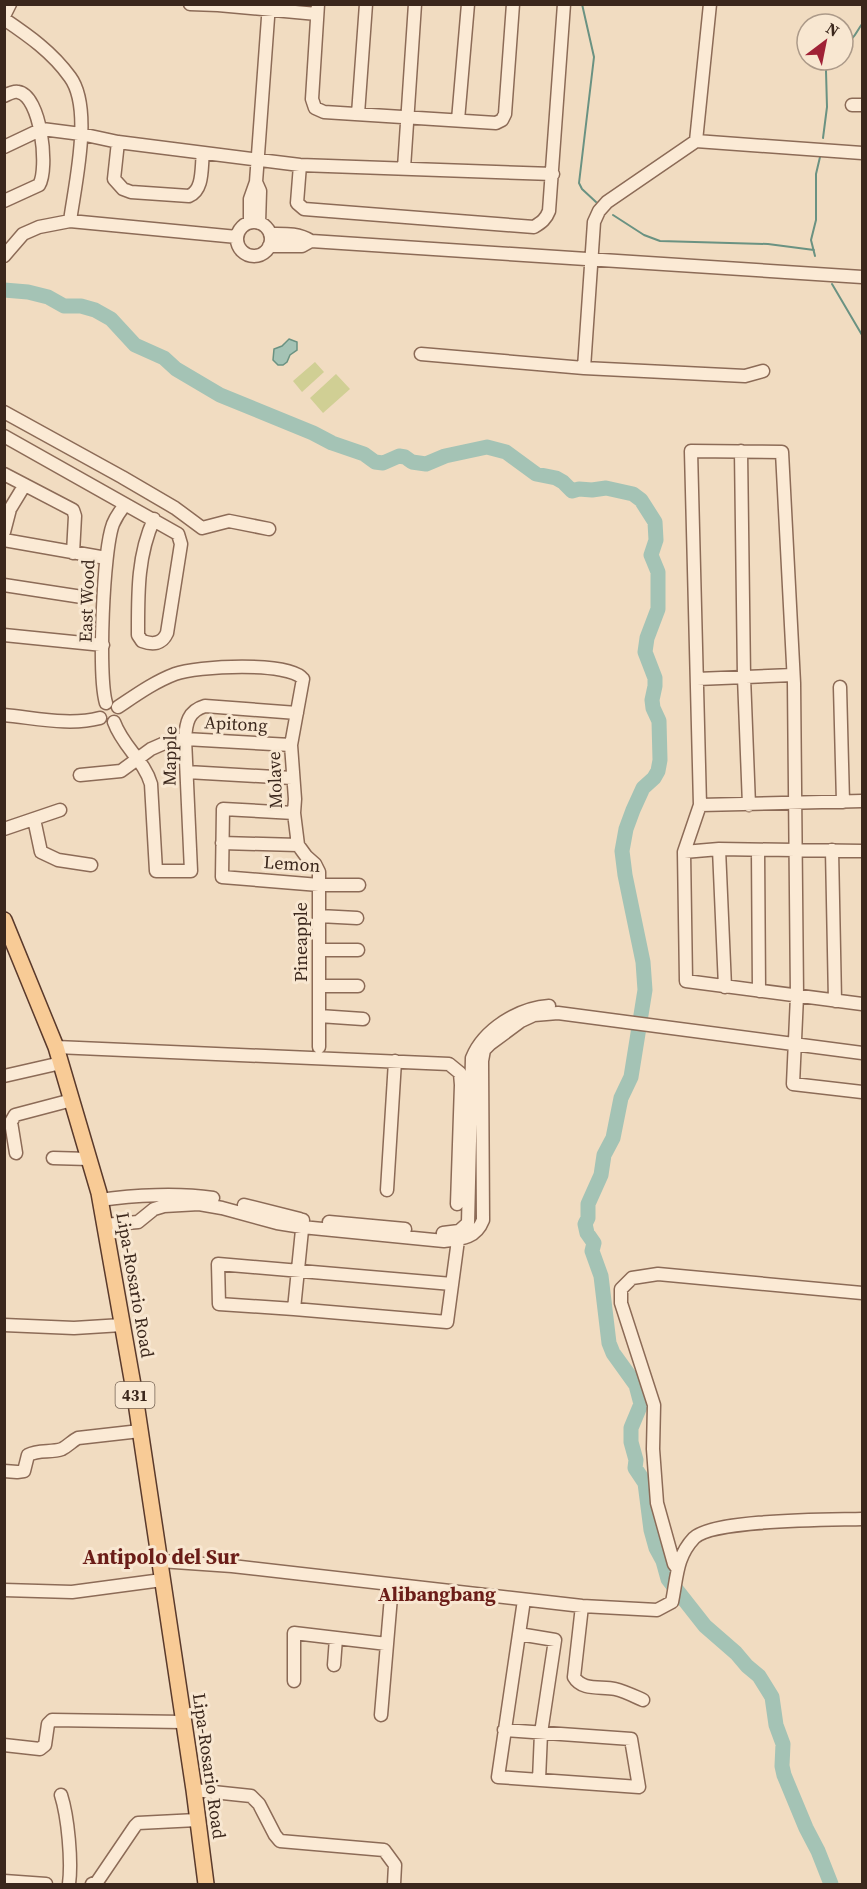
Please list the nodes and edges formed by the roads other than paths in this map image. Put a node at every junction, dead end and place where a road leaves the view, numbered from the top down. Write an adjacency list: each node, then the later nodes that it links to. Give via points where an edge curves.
1 (10, 4): 12 (street)
2 (190, 4): 9 (street)
3 (366, 4): 14 (street)
4 (415, 4): 15 (street)
5 (468, 4): 16 (street)
6 (513, 4): 16 (street, via 504,118 496,123)
7 (564, 4): 27 (street)
8 (710, 4): 19 (street)
9 (218, 5): 10 (street)
10 (269, 7): 11 (street); 24 (street)
11 (317, 9): 14 (street, via 312,104 324,111)
12 (4, 18): 18 (street, via 43,46 71,78 81,106)
13 (4, 96): 17 (street, via 16,91 24,94)
14 (358, 114): 15 (street)
15 (407, 118): 16 (street); 26 (street)
16 (458, 120)
17 (42, 129): 18 (street); 21 (street); 28 (street, via 42,180 34,188)
18 (81, 134): 20 (street); 29 (street)
19 (696, 141): 23 (street); 34 (street, via 607,202 594,222)
20 (118, 142): 22 (street); 22 (street, via 114,180 131,192 194,194 199,188)
21 (4, 147)
22 (203, 153): 24 (street)
23 (862, 153)
24 (258, 160): 25 (street); 30 (street, via 256,183 261,199)
25 (300, 165): 26 (street); 27 (street, via 297,203 304,209 534,226 546,219 549,211)
26 (404, 168): 27 (street)
27 (553, 174)
28 (4, 201)
29 (70, 221): 31 (street); 33 (street, via 23,234)
30 (254, 223): 31 (street, via 241,228); 32 (street, via 267,229)
31 (237, 237): 32 (street, via 242,251 251,255 261,254)
32 (269, 240): 34 (street, via 302,246 311,241)
33 (4, 256)
34 (590, 259): 35 (street); 37 (street)
35 (862, 277)
36 (421, 354): 37 (street)
37 (584, 368): 38 (street, via 745,376)
38 (764, 371)
39 (4, 412): 46 (street, via 131,482 202,528 229,521)
40 (4, 436): 44 (street)
41 (741, 452): 55 (street, via 782,452); 56 (street); 57 (street, via 691,451)
42 (4, 474): 43 (street)
43 (24, 486): 47 (street, via 10,509); 49 (street, via 73,510)
44 (125, 505): 45 (street); 50 (street, East Wood, via 113,524)
45 (154, 519): 45 (street, via 146,537 139,579 138,637 146,643 158,643 167,633 181,544 178,534)
46 (269, 529)
47 (4, 532)
48 (4, 540): 49 (street)
49 (73, 553): 50 (street)
50 (106, 558): 54 (street, East Wood)
51 (4, 585): 52 (street)
52 (82, 597)
53 (4, 634): 54 (street)
54 (103, 645): 59 (street, East Wood, via 104,694)
55 (793, 675): 56 (street); 72 (street)
56 (744, 677): 57 (street); 74 (street)
57 (697, 679): 73 (street)
58 (840, 687): 71 (street)
59 (112, 705): 60 (street, Molave, via 177,673 242,667 300,674 303,679); 62 (street, via 100,709); 63 (street, via 119,716)
60 (297, 713): 64 (street, Mapple, via 205,706 189,715); 65 (street, Molave)
61 (4, 715): 62 (street, via 65,722)
62 (100, 718): 63 (street)
63 (114, 722): 66 (street)
64 (185, 739): 65 (street, Apitong); 66 (street, Apitong, via 167,742); 67 (street, Mapple)
65 (291, 745): 69 (street, Molave)
66 (137, 759): 67 (street, Mapple, via 151,784 156,871 191,872); 68 (street, Apitong, via 121,771)
67 (187, 772): 69 (street)
68 (80, 775)
69 (292, 778): 76 (street, Molave)
70 (862, 801): 71 (street)
71 (843, 802): 72 (street)
72 (795, 804): 74 (street); 83 (street)
73 (699, 805): 74 (street); 86 (street)
74 (749, 805)
75 (60, 810): 77 (street)
76 (294, 813): 79 (street, via 223,809); 80 (street, Molave)
77 (34, 819): 78 (street); 87 (street, via 41,852 58,860)
78 (4, 829)
79 (222, 843): 80 (street); 88 (street, Lemon, via 222,877)
80 (298, 845): 88 (street, Pineapple, via 315,864)
81 (719, 849): 82 (street); 86 (street); 97 (street)
82 (758, 850): 83 (street); 98 (street)
83 (796, 850): 84 (street); 99 (street)
84 (832, 850): 85 (street); 100 (street)
85 (862, 851)
86 (684, 852): 97 (street, via 686,981)
87 (91, 866)
88 (319, 885): 89 (street, Lemon); 90 (street, Pineapple)
89 (359, 885)
90 (319, 916): 91 (street); 93 (street, Pineapple)
91 (357, 918)
92 (4, 920): 107 (main road, Lipa-Rosario Road / 431)
93 (319, 950): 94 (street); 95 (street, Pineapple)
94 (358, 950)
95 (319, 986): 96 (street); 102 (street, Pineapple)
96 (358, 986)
97 (724, 987): 98 (street)
98 (759, 991): 99 (street)
99 (797, 996): 100 (street); 105 (street)
100 (835, 1000): 101 (street)
101 (862, 1004)
102 (319, 1016): 104 (street); 108 (street, Pineapple)
103 (631, 1017): 105 (street); 122 (street, via 558,1005 532,1007 516,1014 477,1045 472,1058 470,1213 468,1223 459,1232); 124 (street, via 534,1015 484,1050 483,1220 473,1235)
104 (363, 1019)
105 (797, 1040): 106 (street); 109 (street); 113 (street, via 793,1084)
106 (862, 1045)
107 (56, 1047): 110 (street); 111 (main road, Lipa-Rosario Road / 431)
108 (319, 1047)
109 (862, 1053)
110 (395, 1061): 118 (street); 121 (street, via 441,1063 460,1073)
111 (61, 1063): 112 (street); 114 (main road, Lipa-Rosario Road / 431)
112 (4, 1076)
113 (862, 1092)
114 (72, 1100): 115 (street, via 15,1115 11,1122); 117 (main road, Lipa-Rosario Road / 431)
115 (11, 1147)
116 (53, 1158): 117 (street)
117 (89, 1159): 119 (main road, Lipa-Rosario Road / 431)
118 (387, 1190)
119 (100, 1200): 120 (street, via 127,1196); 123 (main road, Lipa-Rosario Road / 431)
120 (153, 1203): 122 (street, via 200,1196); 123 (street, via 138,1222)
121 (457, 1204)
122 (302, 1223): 124 (street); 125 (street)
123 (104, 1225): 130 (main road, Lipa-Rosario Road / 431)
124 (458, 1240): 126 (street)
125 (297, 1271): 126 (street); 128 (street); 128 (street, via 218,1264 219,1304)
126 (452, 1284): 128 (street, via 447,1322)
127 (862, 1293): 135 (street, via 658,1274 632,1278 621,1288 621,1303 654,1405 652,1449 657,1503)
128 (294, 1309)
129 (4, 1325): 130 (street, via 74,1329)
130 (122, 1325): 131 (main road, Lipa-Rosario Road / 431)
131 (140, 1431): 132 (street, via 78,1438 65,1448 28,1455 24,1471); 134 (main road, Lipa-Rosario Road / 431)
132 (4, 1471)
133 (862, 1519): 135 (street, via 764,1521 704,1531 684,1552)
134 (160, 1561): 136 (main road, Lipa-Rosario Road / 431); 137 (street)
135 (676, 1573): 140 (street, via 672,1602 657,1610)
136 (162, 1580): 138 (street, via 72,1592); 148 (main road, Lipa-Rosario Road / 431)
137 (392, 1585): 139 (street); 143 (street)
138 (4, 1590)
139 (524, 1600): 140 (street); 141 (street)
140 (582, 1606): 146 (street, via 574,1677 577,1683 616,1689)
141 (519, 1634): 149 (street); 150 (street, via 555,1640)
142 (336, 1638): 143 (street); 144 (street); 145 (street, via 294,1633)
143 (387, 1644): 147 (street)
144 (334, 1665)
145 (294, 1681)
146 (643, 1700)
147 (381, 1715)
148 (183, 1722): 151 (street, via 52,1720 43,1748); 153 (main road, Lipa-Rosario Road / 431)
149 (504, 1730): 150 (street); 152 (street, via 498,1778)
150 (541, 1733): 152 (street); 152 (street, via 631,1739 639,1787)
151 (4, 1745)
152 (539, 1780)
153 (195, 1790): 155 (main road, Lipa-Rosario Road / 431); 161 (street, via 251,1796 280,1841 384,1850 395,1864)
154 (61, 1794): 158 (street, via 71,1869)
155 (197, 1820): 159 (street, via 138,1823); 160 (main road, Lipa-Rosario Road / 431)
156 (4, 1881): 157 (street)
157 (46, 1884)
158 (69, 1884)
159 (92, 1884)
160 (207, 1884)
161 (394, 1884)

